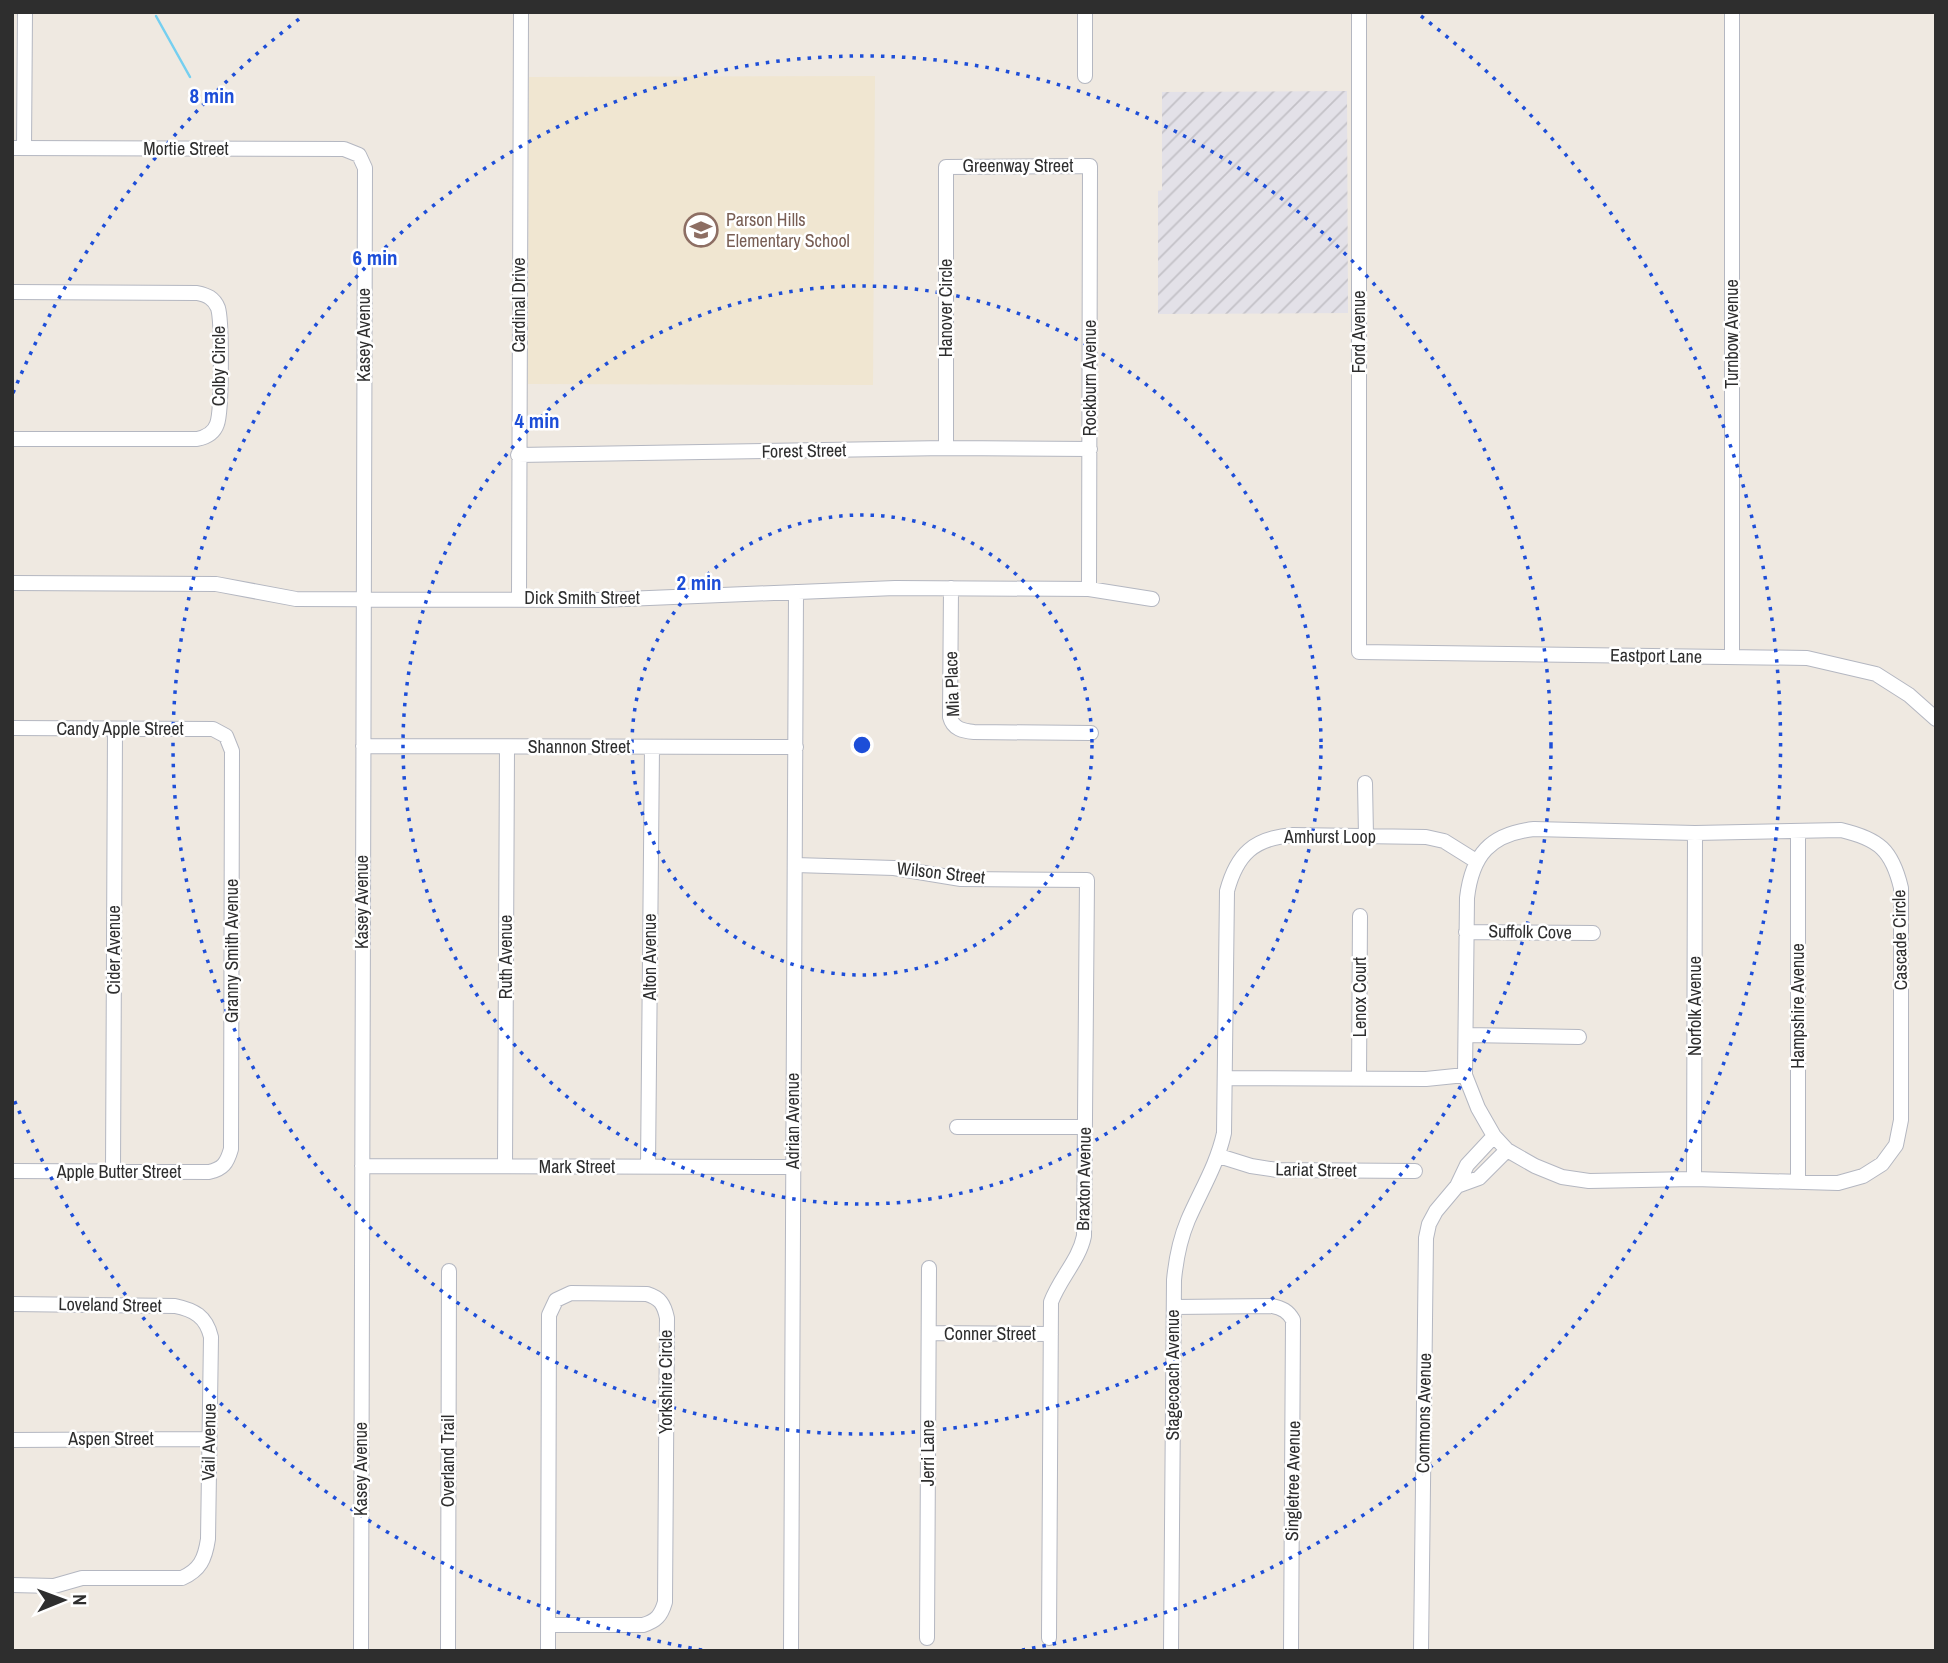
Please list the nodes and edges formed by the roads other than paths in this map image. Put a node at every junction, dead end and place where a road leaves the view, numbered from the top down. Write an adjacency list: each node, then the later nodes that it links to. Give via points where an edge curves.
1 (25, 12): 7 (street)
2 (521, 12): 15 (street, Cardinal Drive)
3 (1086, 12): 6 (street)
4 (1359, 12): 23 (street, Ford Avenue)
5 (1732, 12): 24 (street, Turnbow Avenue)
6 (1085, 76)
7 (18, 148): 8 (street, Mortie Street, via 344,149)
8 (359, 155): 22 (street, Kasey Avenue, via 365,168)
9 (1090, 166): 10 (street, Greenway Street); 14 (street, Rockburn Avenue)
10 (946, 167): 13 (street, Hanover Circle)
11 (12, 292): 12 (street, Colby Circle, via 206,295 219,317 220,412 214,431 197,439)
12 (12, 439)
13 (946, 448): 14 (street, Forest Street); 15 (street, Forest Street)
14 (1090, 449): 18 (street, Rockburn Avenue)
15 (519, 455): 20 (street, Cardinal Drive)
16 (12, 583): 22 (street, Dick Smith Street, via 216,584 284,598)
17 (951, 588): 18 (street, Dick Smith Street); 19 (street, Dick Smith Street); 28 (street, Mia Place, via 950,717 954,726 974,732)
18 (1089, 589): 21 (street, Dick Smith Street)
19 (796, 592): 20 (street, Dick Smith Street, via 601,600); 33 (street, Adrian Avenue)
20 (519, 598): 22 (street, Dick Smith Street)
21 (1152, 599)
22 (363, 600): 30 (street, Kasey Avenue)
23 (1359, 652): 24 (street, Eastport Lane)
24 (1732, 656): 25 (street, Eastport Lane, via 1807,658 1876,674)
25 (1936, 719)
26 (12, 729): 27 (street, Candy Apple Street)
27 (115, 729): 29 (street, Candy Apple Street, via 213,729); 62 (street, Cider Avenue)
28 (1091, 733)
29 (226, 736): 55 (street, Granny Smith Avenue, via 232,751 231,1149)
30 (363, 746): 31 (street, Shannon Street); 56 (street, Kasey Avenue)
31 (507, 747): 32 (street, Shannon Street); 57 (street, Ruth Avenue)
32 (652, 747): 33 (street, Shannon Street); 58 (street, Alton Avenue)
33 (796, 747): 39 (street, Adrian Avenue)
34 (1365, 783): 37 (street)
35 (1798, 831): 36 (street, Cascade Circle); 64 (street, Hampshire Avenue); 64 (street, Cascade Circle, via 1841,830 1864,835 1885,850 1896,867 1901,888 1901,1120 1896,1145 1882,1164 1863,1176 1838,1183)
36 (1695, 833): 38 (street, Cascade Circle, via 1516,831 1488,846); 63 (street, Norfolk Avenue)
37 (1366, 836): 38 (street, Amhurst Loop, via 1426,837 1444,841); 47 (street, Amhurst Loop, via 1277,836 1248,850 1235,869 1227,891)
38 (1476, 860): 42 (street, Cascade Circle, via 1469,878)
39 (795, 865): 40 (street, Wilson Street, via 894,868 961,878); 59 (street, Adrian Avenue)
40 (1087, 880): 51 (street, Braxton Avenue)
41 (1360, 916): 48 (street, Lenox Court)
42 (1466, 932): 43 (street, Suffolk Cove); 44 (street, Cascade Circle)
43 (1593, 933)
44 (1466, 1035): 45 (street); 46 (street, Cascade Circle)
45 (1579, 1037)
46 (1465, 1075): 48 (street); 52 (street, Cascade Circle)
47 (1225, 1078): 48 (street); 49 (street, Amhurst Loop)
48 (1359, 1079)
49 (1225, 1110): 54 (street, Stagecoach Avenue)
50 (957, 1127): 51 (street)
51 (1085, 1127): 72 (street, Braxton Avenue, via 1084,1236 1081,1250 1051,1302)
52 (1494, 1136): 53 (street, Cascade Circle); 65 (street, Commons Avenue, via 1467,1165)
53 (1507, 1150): 63 (street, Cascade Circle, via 1562,1177 1590,1181); 65 (street, Commons Avenue, via 1479,1178)
54 (1219, 1156): 61 (street, Lariat Street, via 1277,1170); 69 (street, Stagecoach Avenue, via 1181,1243)
55 (224, 1166): 62 (street, Apple Butter Street, via 209,1172)
56 (362, 1166): 57 (street, Mark Street); 79 (street, Kasey Avenue)
57 (505, 1166): 58 (street, Mark Street)
58 (649, 1167): 59 (street, Mark Street)
59 (793, 1167): 82 (street, Adrian Avenue)
60 (12, 1171): 62 (street, Apple Butter Street)
61 (1415, 1171)
62 (113, 1172)
63 (1694, 1179): 64 (street, Cascade Circle)
64 (1798, 1182)
65 (1457, 1186): 85 (street, Commons Avenue, via 1436,1210 1426,1238)
66 (929, 1268): 71 (street, Jerri Lane)
67 (449, 1271): 80 (street, Overland Trail)
68 (12, 1304): 70 (street, Loveland Street, via 175,1306)
69 (1174, 1307): 83 (street, Stagecoach Avenue); 84 (street, Singletree Avenue, via 1272,1306 1289,1313 1293,1320)
70 (204, 1319): 73 (street, Vail Avenue, via 211,1337)
71 (929, 1333): 72 (street, Conner Street); 77 (street, Jerri Lane)
72 (1051, 1334): 78 (street, Braxton Avenue)
73 (209, 1439): 74 (street, Aspen Street); 75 (street, Vail Avenue, via 208,1539 201,1566 192,1573 182,1578 82,1578 54,1586)
74 (12, 1440)
75 (12, 1586)
76 (548, 1625): 76 (street, Yorkshire Circle, via 549,1315 556,1300 570,1293 647,1294 661,1301 667,1318 662,1611 643,1625); 81 (street, Yorkshire Circle)
77 (927, 1638)
78 (1049, 1639)
79 (361, 1651)
80 (448, 1651)
81 (548, 1651)
82 (790, 1651)
83 (1171, 1651)
84 (1291, 1651)
85 (1421, 1651)

